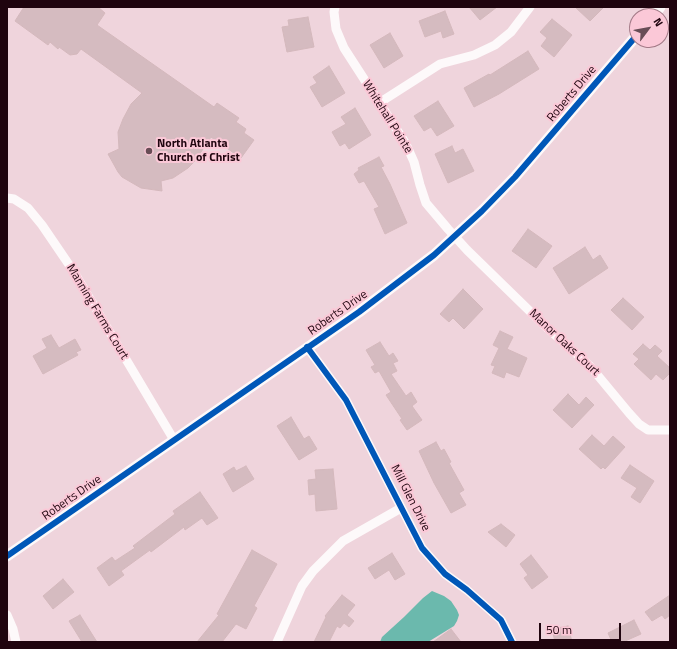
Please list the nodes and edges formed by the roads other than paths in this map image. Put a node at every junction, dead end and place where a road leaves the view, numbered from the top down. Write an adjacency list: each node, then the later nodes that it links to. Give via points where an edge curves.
1 (335, 7): 4 (street, Whitehall Pointe, via 336,29 344,48)
2 (530, 7): 4 (street, via 511,32 495,45 474,55 440,64)
3 (629, 44): 6 (street, Roberts Drive)
4 (379, 103): 6 (street, Whitehall Pointe, via 406,144 426,203)
5 (7, 198): 9 (street, Manning Farms Court, via 14,199 28,208 42,225 74,272)
6 (458, 240): 7 (street, Roberts Drive); 8 (street, Manor Oaks Court, via 546,327 590,366 639,424 648,430)
7 (308, 347): 9 (street, Roberts Drive); 10 (street, Mill Glen Drive, via 346,400)
8 (670, 430)
9 (174, 440): 11 (street, Roberts Drive)
10 (401, 508): 14 (street, via 343,541 313,571 302,586); 15 (street, Mill Glen Drive, via 422,548 445,574 500,620)
11 (7, 556)
12 (7, 615): 13 (street)
13 (16, 642)
14 (277, 642)
15 (512, 642)

